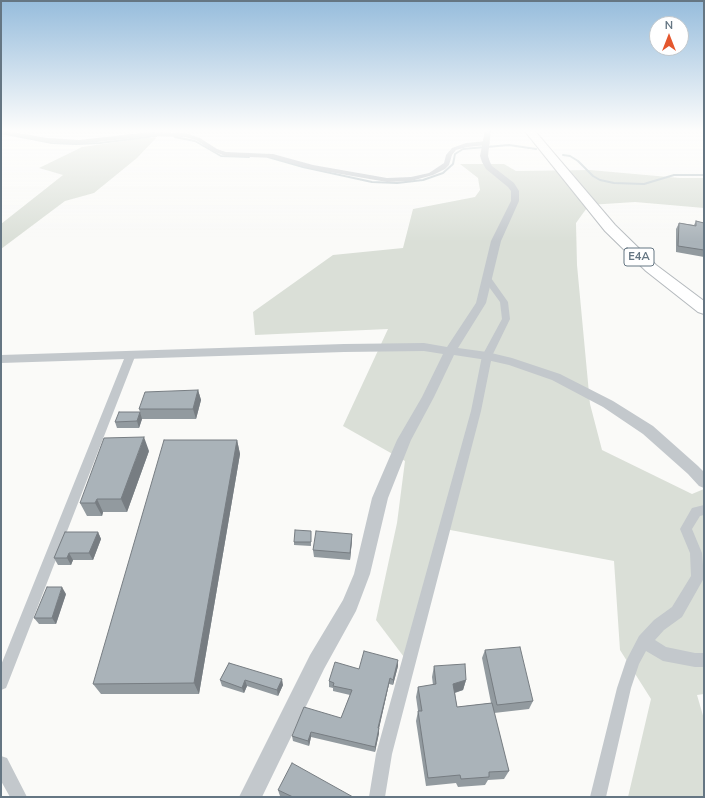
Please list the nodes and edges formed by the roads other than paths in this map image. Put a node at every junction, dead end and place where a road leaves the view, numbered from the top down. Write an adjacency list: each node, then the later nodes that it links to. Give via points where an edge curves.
1 (313, 167): 2 (street, via 388,180 411,179 431,174)
2 (444, 167)
3 (489, 167): 6 (street, via 511,185 515,191 515,201 496,241)
4 (559, 167): 5 (highway, E4A)
5 (583, 196): 7 (highway, E4A, via 660,266); 8 (highway, E4A, via 610,228 651,268)
6 (488, 280): 9 (street, via 481,303 470,317); 11 (street, via 504,302 506,319)
7 (704, 298)
8 (704, 309)
9 (452, 350): 10 (street, via 424,347); 11 (street); 20 (street, via 442,364 388,477 380,498 362,574 350,605 317,662)
10 (131, 354): 12 (street); 17 (street)
11 (487, 356): 13 (street, via 556,377 608,404 648,430); 21 (street, via 476,411 384,754)
12 (1, 359)
13 (704, 482)
14 (704, 510): 15 (street, via 696,512 686,529 696,553 698,577 677,612 659,625)
15 (644, 641): 16 (street, via 663,654); 22 (street, via 633,660 624,688)
16 (704, 660)
17 (1, 683)
18 (1, 764): 19 (street)
19 (19, 797)
20 (250, 797)
21 (377, 797)
22 (598, 797)

